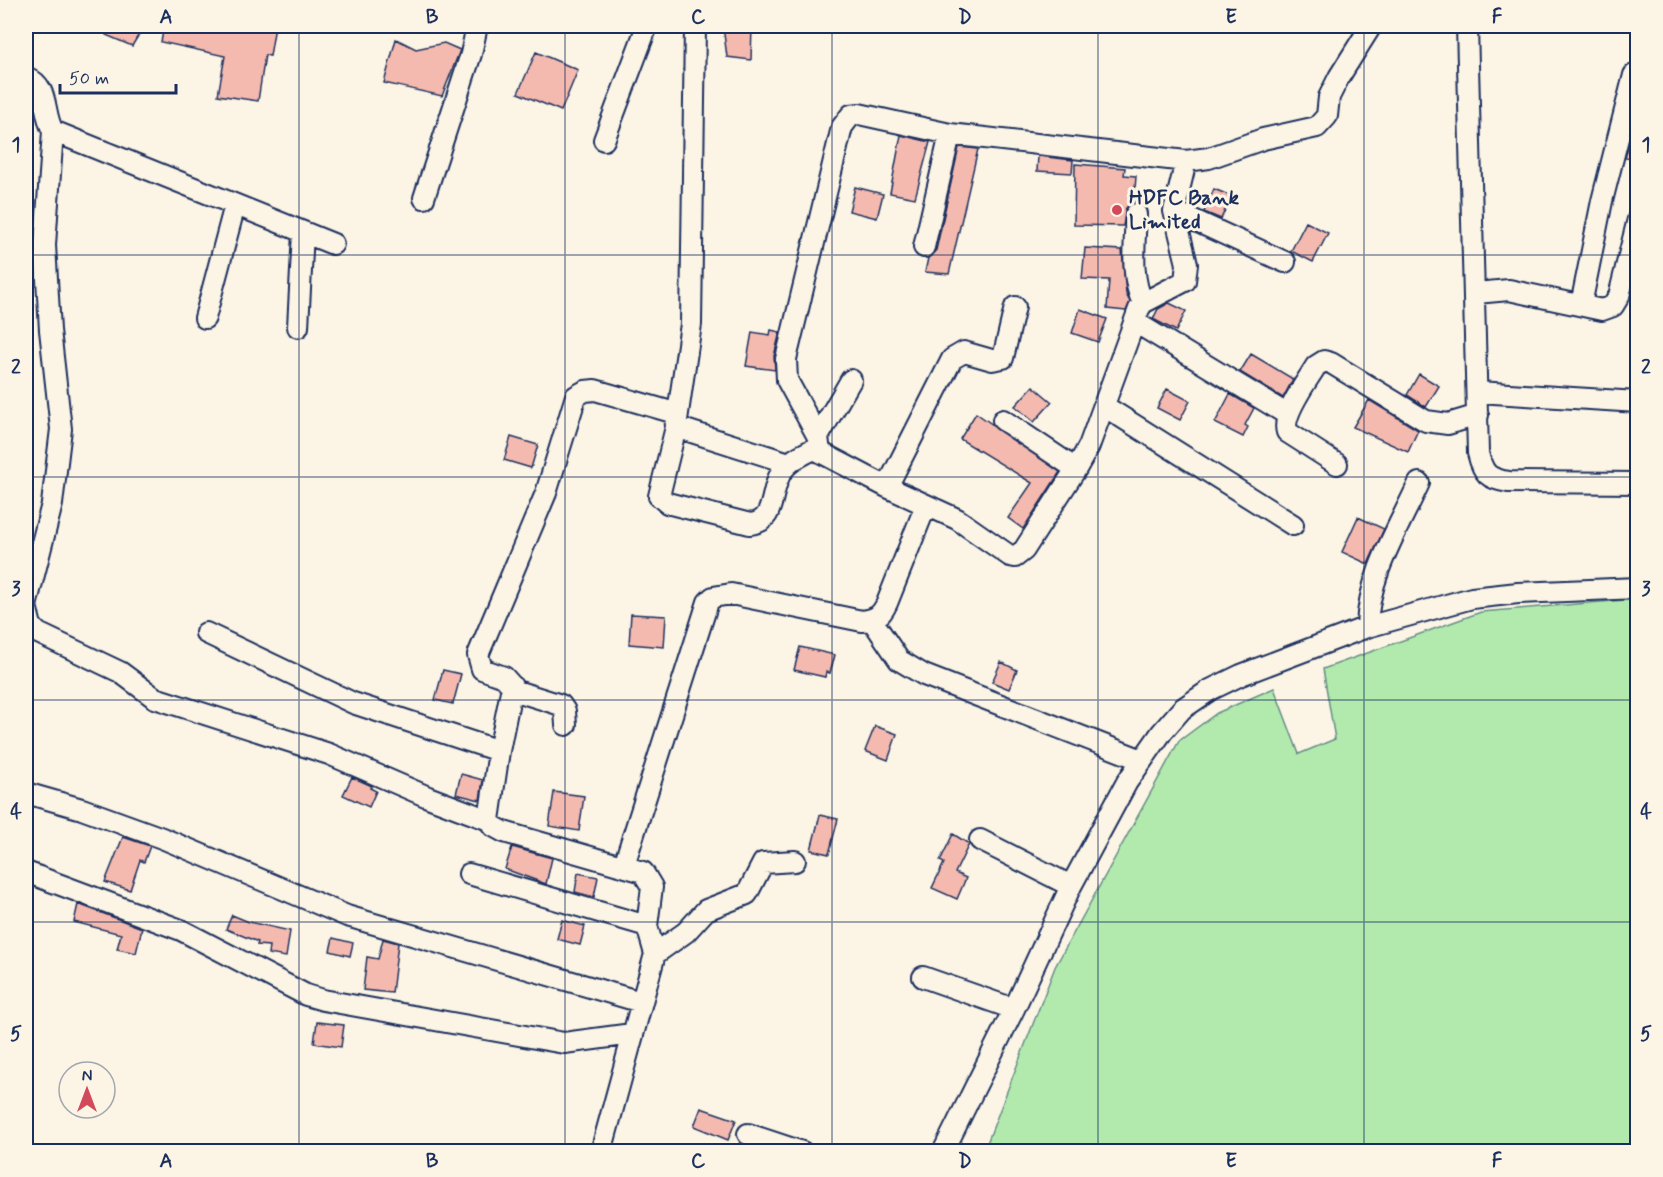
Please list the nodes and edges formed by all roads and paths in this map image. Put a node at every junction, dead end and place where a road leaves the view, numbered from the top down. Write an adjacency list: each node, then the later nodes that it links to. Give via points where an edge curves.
1 (477, 26): 12 (street)
2 (647, 26): 10 (street)
3 (695, 26): 35 (street, via 691,324)
4 (1371, 26): 11 (street, via 1339,77 1329,97 1327,116 1317,127)
5 (1467, 26): 21 (street)
6 (1634, 75): 23 (street)
7 (26, 77): 8 (street, via 40,87)
8 (53, 131): 13 (street); 46 (street, via 45,245 61,429 52,504)
9 (950, 134): 11 (street); 19 (street); 36 (street, via 859,114 845,120 786,359 787,380)
10 (604, 140)
11 (1186, 161): 14 (street)
12 (424, 198)
13 (235, 205): 17 (street); 25 (street)
14 (1174, 212): 20 (street); 22 (street, via 1187,274 1179,286)
15 (1136, 214): 22 (street, via 1135,276)
16 (1638, 219): 23 (street, via 1619,296 1613,306 1602,310)
17 (303, 232): 18 (street); 27 (street)
18 (333, 244)
19 (924, 247)
20 (1285, 262)
21 (1476, 293): 23 (street, via 1509,290); 29 (street)
22 (1143, 303): 26 (street)
23 (1581, 305)
24 (1015, 307): 42 (street, via 1003,358 992,360 964,352 952,359)
25 (206, 318)
26 (1135, 322): 31 (street); 32 (street)
27 (298, 327)
28 (851, 380): 36 (street)
29 (1478, 393): 30 (street); 33 (street)
30 (1638, 402)
31 (1104, 406): 39 (street); 44 (street)
32 (1288, 415): 33 (street, via 1317,366 1324,361 1426,421 1448,424); 38 (street, via 1287,432)
33 (1478, 415): 41 (street, via 1478,453 1482,471 1491,479)
34 (1003, 420): 39 (street)
35 (677, 423): 37 (street); 37 (street, via 659,490 659,496 667,503 759,524 769,514 776,484); 50 (street, via 675,413 668,410 595,390 576,396 546,493 478,655 482,669 510,681)
36 (818, 442): 37 (street); 42 (street, via 825,456)
37 (789, 463)
38 (1337, 464)
39 (1076, 469): 43 (street, via 1024,550 1015,557 957,519)
40 (1419, 483): 48 (street, via 1372,587)
41 (1638, 483)
42 (886, 487): 43 (street)
43 (926, 505): 47 (street, via 887,603 881,615)
44 (1293, 525)
45 (1638, 588): 48 (street, via 1518,592 1472,598)
46 (26, 606): 55 (street, via 31,626 38,633 120,672 155,698 329,754)
47 (872, 620): 53 (street, via 899,660 924,675); 58 (street, via 731,594 713,597 708,602)
48 (1367, 627): 53 (street, via 1210,690 1182,709)
49 (206, 633): 52 (street, via 353,704)
50 (513, 690): 51 (street, via 561,705); 52 (street)
51 (566, 725)
52 (499, 751): 55 (street)
53 (1142, 760): 61 (street)
54 (26, 793): 65 (street, via 162,838 347,916)
55 (489, 819): 58 (street, via 504,832)
56 (980, 840): 61 (street)
57 (795, 861): 63 (street, via 763,863 747,894 706,910 686,932)
58 (624, 865): 62 (street, via 643,872 649,879 652,895)
59 (26, 872): 67 (street, via 170,926 323,1000 564,1043)
60 (469, 874): 62 (street)
61 (1071, 886): 66 (street)
62 (647, 926): 63 (street)
63 (655, 954): 65 (street)
64 (923, 977): 66 (street)
65 (641, 1002): 67 (street)
66 (1014, 1009): 71 (street)
67 (632, 1034): 69 (street)
68 (748, 1134): 70 (street)
69 (601, 1152)
70 (802, 1152)
71 (943, 1152)

